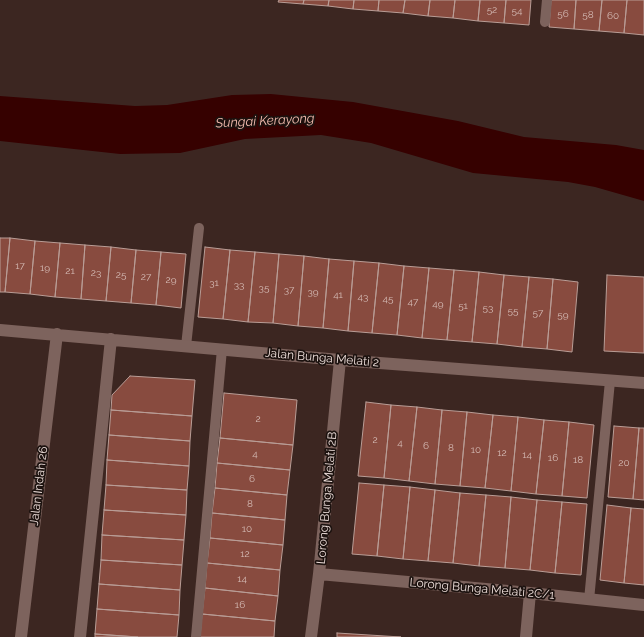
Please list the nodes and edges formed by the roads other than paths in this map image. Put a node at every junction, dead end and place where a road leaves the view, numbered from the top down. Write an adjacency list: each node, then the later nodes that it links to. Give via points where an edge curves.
1 (547, 0): 2 (lane)
2 (546, 22)
3 (199, 228): 7 (lane)
4 (0, 330): 5 (street, Jalan Bunga Melati 2)
5 (57, 334): 6 (street, Jalan Bunga Melati 2); 16 (street, Jalan Indah 26)
6 (111, 339): 7 (street, Jalan Bunga Melati 2); 17 (street)
7 (186, 346): 8 (street, Jalan Bunga Melati 2)
8 (222, 349): 9 (street, Jalan Bunga Melati 2); 18 (lane)
9 (340, 360): 10 (street, Jalan Bunga Melati 2); 12 (street, Lorong Bunga Melati 2B)
10 (610, 381): 11 (street, Jalan Bunga Melati 2); 14 (lane)
11 (644, 384)
12 (319, 574): 13 (street, Lorong Bunga Melati 2C/1); 19 (street, Lorong Bunga Melati 2B)
13 (530, 593): 14 (street, Lorong Bunga Melati 2C/1); 20 (street)
14 (589, 600): 15 (street, Lorong Bunga Melati 2C/1)
15 (644, 605)
16 (21, 637)
17 (80, 637)
18 (196, 637)
19 (311, 637)
20 (526, 637)

